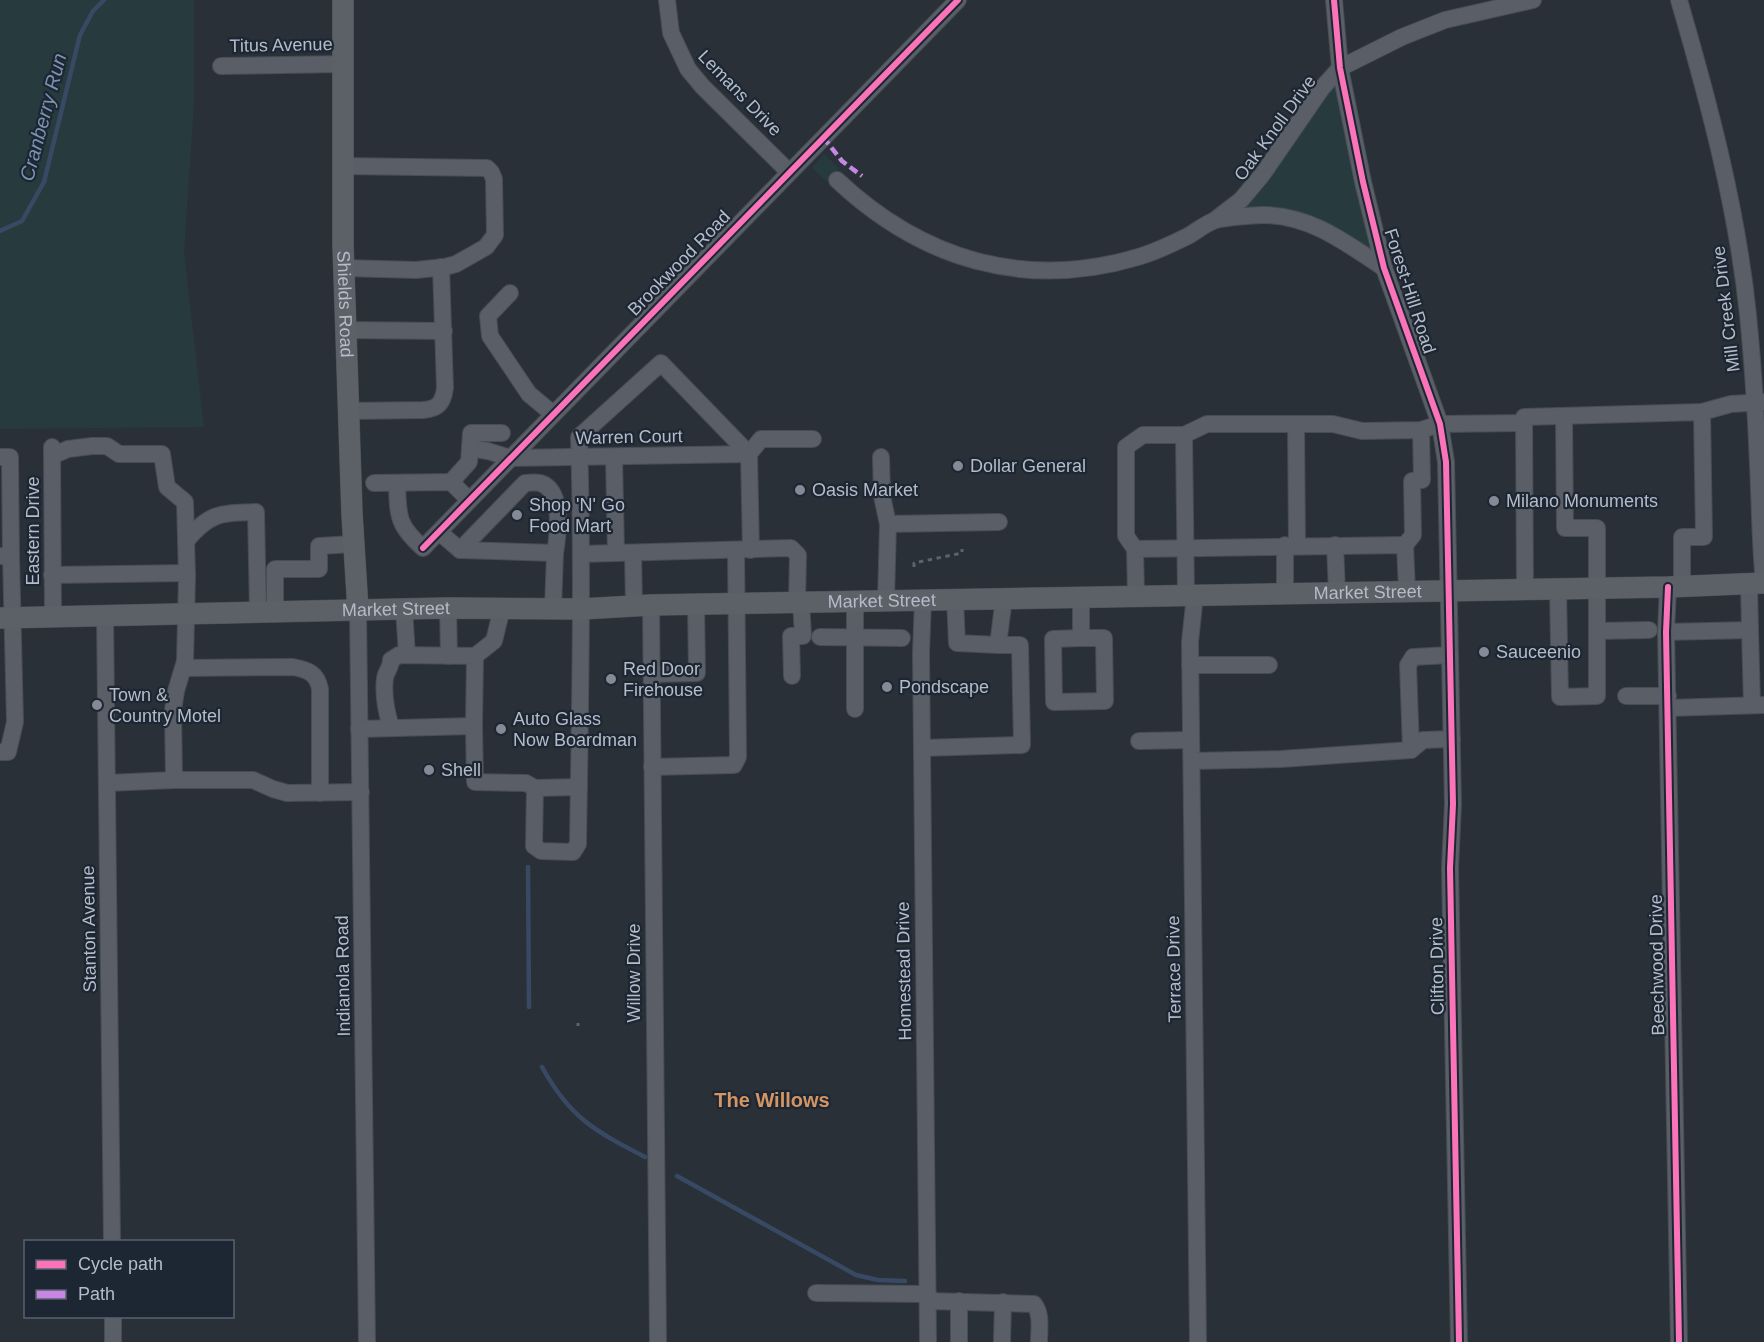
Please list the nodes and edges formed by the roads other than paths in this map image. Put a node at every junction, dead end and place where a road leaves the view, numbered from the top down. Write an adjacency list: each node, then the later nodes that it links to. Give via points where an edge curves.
1 (342, 0): 7 (main road, Shields Road)
2 (667, 0): 11 (street, Lemans Drive, via 670,33 688,69)
3 (958, 0): 11 (street, Brookwood Road)
4 (1334, 0): 9 (street, Forest-Hill Road)
5 (1533, 0): 9 (street, Oak Knoll Drive, via 1445,20 1402,36)
6 (1679, 0): 20 (street, Mill Creek Drive, via 1717,138 1738,241)
7 (343, 64): 8 (street, Titus Avenue); 10 (main road, Shields Road)
8 (220, 66)
9 (1340, 68): 13 (street, Oak Knoll Drive, via 1262,175 1241,200); 16 (street, Forest-Hill Road)
10 (343, 166): 14 (street, via 487,168 491,172 495,235 492,241 456,264); 15 (main road, Shields Road)
11 (789, 171): 23 (street, Brookwood Road)
12 (837, 180): 13 (street, Oak Knoll Drive, via 877,215 921,241 1001,267 1085,268 1137,257)
13 (1214, 221): 16 (street, Oak Knoll Drive, via 1262,215 1301,221 1334,235)
14 (441, 267): 15 (street); 19 (street)
15 (344, 268): 18 (main road, Shields Road)
16 (1384, 268): 27 (street, Forest-Hill Road)
17 (510, 293): 23 (street, via 488,316 490,336 529,394)
18 (346, 330): 19 (street); 21 (main road, Shields Road)
19 (444, 331): 21 (street, via 445,388 440,405 423,410)
20 (1760, 402): 22 (street); 39 (street, Mill Creek Drive)
21 (348, 411): 50 (main road, Shields Road)
22 (1702, 412): 24 (street); 65 (street, Beechwood Drive, via 1704,537 1682,537)
23 (553, 414): 38 (street, Brookwood Road)
24 (1564, 416): 25 (street, via 1524,417); 67 (street, via 1565,528 1597,528)
25 (1524, 423): 27 (street); 68 (street)
26 (1296, 424): 28 (street, via 1333,424 1362,431); 30 (street, via 1207,424); 51 (street)
27 (1440, 424): 28 (street); 69 (street, Forest-Hill Road, via 1446,462)
28 (1421, 430): 53 (street, via 1422,480 1412,481 1413,535)
29 (502, 433): 32 (street, via 471,433)
30 (1184, 435): 54 (street, Terrace Drive); 55 (street, via 1143,435 1126,447 1126,536)
31 (813, 439): 33 (street, via 760,439)
32 (470, 448): 38 (street, Warren Court); 40 (street, via 469,462)
33 (749, 454): 35 (street, via 661,363 579,437); 36 (street, Warren Court); 57 (street)
34 (0, 457): 61 (street, via 10,457)
35 (579, 457): 36 (street, Warren Court); 38 (street, Warren Court); 44 (street)
36 (614, 457): 59 (street, Willow Drive)
37 (881, 457): 47 (street, via 882,496)
38 (510, 458): 43 (street, Brookwood Road)
39 (1761, 459): 64 (street, Mill Creek Drive)
40 (451, 482): 42 (street); 43 (street)
41 (374, 483): 42 (street)
42 (397, 483): 48 (street, Brookwood Road, via 398,515 408,534 423,548)
43 (469, 500): 48 (street, Brookwood Road)
44 (581, 522): 46 (street); 60 (street)
45 (999, 522): 47 (street)
46 (557, 524): 56 (street, via 553,493 541,483 525,483); 58 (street)
47 (888, 524): 78 (street)
48 (439, 532): 56 (street)
49 (186, 541): 62 (street); 63 (street, Eastern Drive, via 185,502 167,487 162,454 119,454 107,446 52,451); 91 (street, via 210,518 256,512)
50 (354, 544): 90 (main road, Shields Road); 91 (street, via 319,546 319,568 275,569)
51 (1291, 545): 52 (street); 54 (street); 72 (street)
52 (1335, 545): 53 (street); 71 (street)
53 (1405, 545): 70 (street)
54 (1186, 548): 55 (street); 73 (street, Terrace Drive)
55 (1135, 549): 74 (street)
56 (460, 550): 58 (street)
57 (744, 550): 59 (street); 81 (street, via 791,548 798,555); 82 (street)
58 (555, 553): 88 (street)
59 (624, 553): 60 (street); 84 (street, Willow Drive)
60 (581, 554): 89 (street)
61 (5, 556): 95 (street)
62 (187, 573): 63 (street); 92 (street)
63 (52, 575): 94 (street, Eastern Drive)
64 (1759, 584): 65 (main road, Market Street); 97 (street, Mill Creek Drive)
65 (1675, 587): 67 (main road, Market Street); 99 (street, Beechwood Drive)
66 (1558, 588): 67 (main road, Market Street); 68 (main road, Market Street); 98 (street, via 1560,697 1597,696)
67 (1598, 588): 98 (street)
68 (1525, 589): 69 (main road, Market Street)
69 (1449, 590): 70 (main road, Market Street); 106 (street, Clifton Drive)
70 (1407, 591): 71 (main road, Market Street)
71 (1337, 592): 72 (main road, Market Street)
72 (1285, 593): 73 (main road, Market Street)
73 (1191, 595): 74 (main road, Market Street); 109 (street, Terrace Drive)
74 (1136, 596): 75 (main road, Market Street)
75 (1081, 597): 76 (main road, Market Street); 103 (street)
76 (1004, 598): 77 (main road, Market Street); 104 (street)
77 (956, 599): 79 (main road, Market Street); 104 (street, via 957,644)
78 (886, 600): 79 (main road, Market Street); 80 (main road, Market Street)
79 (923, 600): 124 (street, Homestead Drive)
80 (855, 601): 81 (main road, Market Street); 101 (street)
81 (799, 602): 82 (main road, Market Street); 113 (street, via 803,636 791,636)
82 (737, 603): 83 (main road, Market Street); 128 (street, via 738,756 734,765)
83 (696, 604): 84 (main road, Market Street); 112 (street, via 697,673)
84 (643, 605): 89 (main road, Market Street); 112 (street, Willow Drive)
85 (448, 608): 86 (main road, Market Street); 87 (main road, Market Street); 107 (street)
86 (502, 608): 88 (main road, Market Street); 108 (street, via 494,641)
87 (404, 609): 90 (main road, Market Street); 105 (street)
88 (553, 609): 89 (main road, Market Street)
89 (581, 609): 132 (street)
90 (358, 610): 91 (main road, Market Street); 120 (street, Indianola Road)
91 (267, 612): 92 (main road, Market Street)
92 (185, 614): 93 (main road, Market Street); 111 (street)
93 (105, 615): 94 (main road, Market Street); 130 (street, Stanton Avenue)
94 (53, 617): 95 (main road, Market Street)
95 (6, 618): 126 (street, via 15,722 8,752)
96 (1649, 630): 98 (street)
97 (1750, 630): 99 (street); 116 (street, Mill Creek Drive)
98 (1597, 631)
99 (1666, 632): 115 (street, Beechwood Drive)
100 (820, 637): 101 (street)
101 (855, 638): 102 (street); 117 (street)
102 (902, 638)
103 (1081, 639): 103 (street, via 1104,638 1105,701 1054,702 1053,639)
104 (998, 645): 124 (street, via 1020,645 1022,745)
105 (407, 655): 107 (street); 119 (street, via 399,655 385,667 386,710)
106 (1450, 655): 122 (street, Clifton Drive); 125 (street, via 1413,657 1408,665)
107 (449, 656): 108 (street)
108 (475, 656): 118 (street)
109 (1190, 665): 110 (street); 121 (street, Terrace Drive)
110 (1269, 665)
111 (184, 668): 129 (street, via 173,710); 134 (street, via 293,667 309,671 318,679)
112 (651, 674): 128 (street, Willow Drive)
113 (792, 676)
114 (1626, 696): 115 (street)
115 (1668, 702): 116 (street); 150 (street, Beechwood Drive)
116 (1758, 705)
117 (855, 709)
118 (474, 726): 119 (street); 131 (street, via 475,782 526,783)
119 (391, 727): 120 (street)
120 (359, 729): 133 (street, Indianola Road)
121 (1191, 740): 123 (street); 127 (street, Terrace Drive)
122 (1452, 740): 125 (street, via 1423,740); 149 (street, Clifton Drive, via 1450,868)
123 (1139, 741)
124 (922, 748): 137 (street, Homestead Drive)
125 (1411, 750): 127 (street)
126 (0, 752)
127 (1191, 761): 148 (street, Terrace Drive)
128 (652, 767): 143 (street, Willow Drive)
129 (174, 780): 130 (street); 134 (street, via 254,780 287,793)
130 (107, 783): 135 (street, Stanton Avenue)
131 (535, 788): 132 (street); 132 (street, via 534,846 541,851 573,852 578,844)
132 (579, 788)
133 (361, 792): 134 (street); 142 (street, Indianola Road)
134 (320, 793)
135 (112, 1240)
136 (816, 1293): 137 (street)
137 (928, 1297): 138 (street); 144 (street, Homestead Drive)
138 (959, 1301): 139 (street); 145 (street)
139 (1002, 1302): 146 (street); 147 (street, via 1034,1304 1039,1315)
140 (113, 1318): 141 (street)
141 (113, 1342)
142 (368, 1342)
143 (658, 1342)
144 (928, 1342)
145 (959, 1342)
146 (1002, 1342)
147 (1039, 1342)
148 (1198, 1342)
149 (1459, 1342)
150 (1679, 1342)

